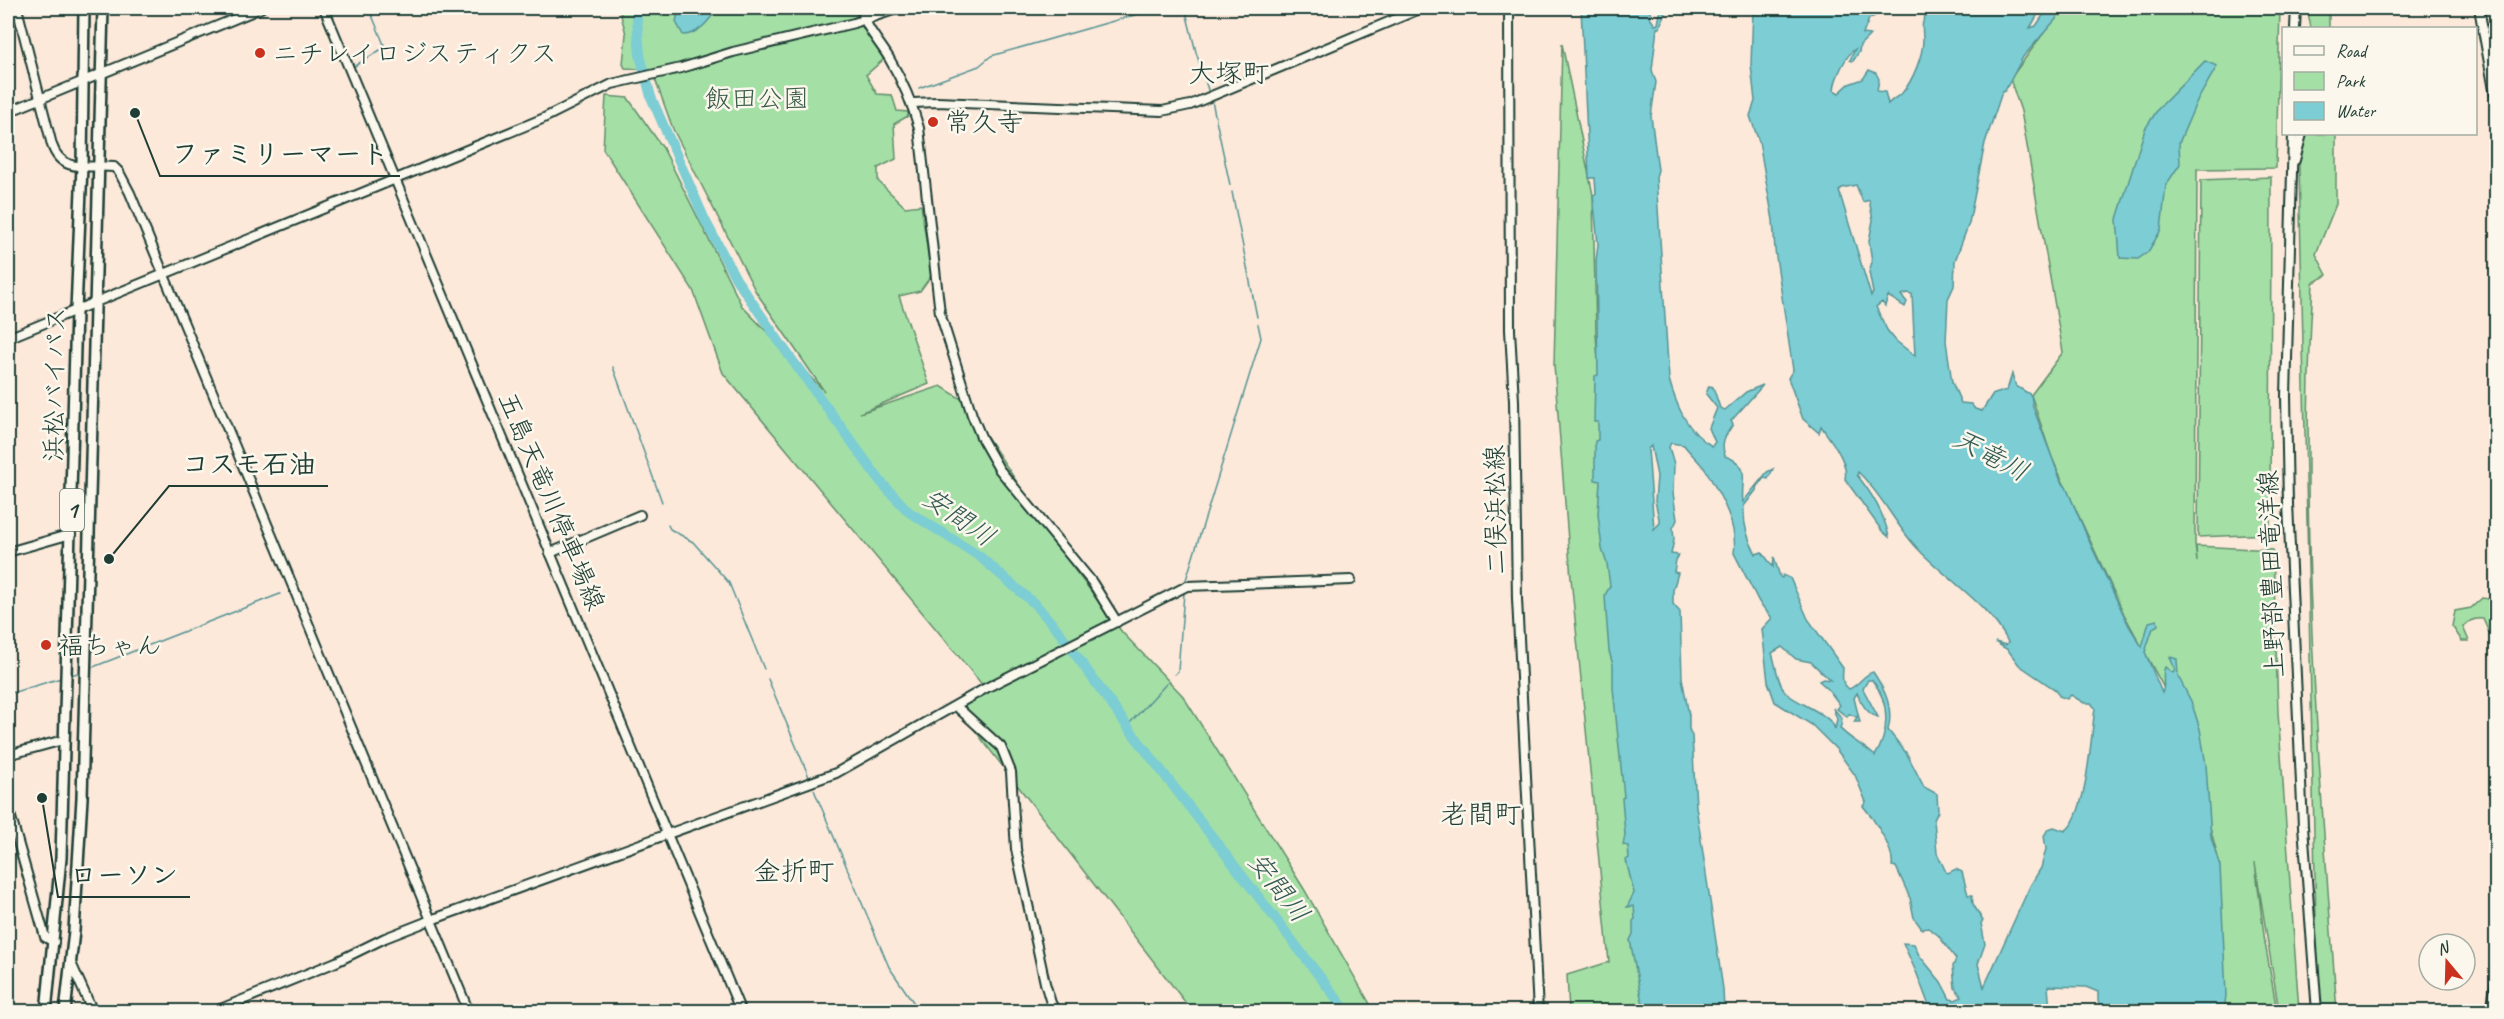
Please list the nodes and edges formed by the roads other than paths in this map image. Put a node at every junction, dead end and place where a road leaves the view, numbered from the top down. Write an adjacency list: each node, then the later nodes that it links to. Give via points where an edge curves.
1 (17, 8): 16 (street)
2 (84, 8): 15 (highway, 浜松バイパス / 1)
3 (103, 8): 14 (highway, 浜松バイパス / 1)
4 (261, 8): 14 (street)
5 (324, 8): 25 (street, 五島天竜川停車場線)
6 (862, 8): 12 (street)
7 (900, 8): 12 (street)
8 (1422, 8): 18 (street, via 1177,109)
9 (1509, 8): 52 (street, 二俣浜松線, via 1510,330 1518,633)
10 (2296, 8): 13 (street)
11 (2479, 8): 17 (street)
12 (864, 19): 18 (street); 25 (street, via 612,84 542,119)
13 (2295, 27)
14 (102, 73): 15 (street); 22 (highway, 浜松バイパス / 1)
15 (82, 82): 16 (street); 23 (highway, 浜松バイパス / 1)
16 (40, 99): 19 (street); 23 (street, via 58,159)
17 (2496, 101)
18 (913, 103): 35 (street, via 940,313 972,415 999,469 1092,582)
19 (8, 112)
20 (2293, 135): 24 (street, 上野部豊田竜洋線)
21 (2302, 135): 24 (street)
22 (99, 165): 23 (street); 26 (street, via 114,167 123,178); 27 (highway, 浜松バイパス / 1)
23 (82, 166): 28 (highway, 浜松バイパス / 1)
24 (2292, 173): 53 (street, 上野部豊田竜洋線, via 2286,396 2288,504 2303,826)
25 (396, 181): 26 (street); 33 (street, 五島天竜川停車場線)
26 (163, 275): 27 (street); 41 (street)
27 (95, 303): 28 (street); 43 (highway, 浜松バイパス / 1, via 82,798)
28 (76, 311): 29 (street); 31 (highway, 浜松バイパス / 1)
29 (8, 338)
30 (640, 515): 33 (street)
31 (71, 534): 32 (street); 37 (highway, 浜松バイパス / 1)
32 (8, 552)
33 (550, 553): 40 (street, 五島天竜川停車場線)
34 (1351, 580): 35 (street, via 1187,586)
35 (1117, 622): 36 (street)
36 (956, 706): 40 (street, via 836,773); 51 (street, via 1001,747 1011,772 1016,849 1045,983)
37 (63, 740): 38 (street); 42 (highway, 浜松バイパス / 1, via 61,858)
38 (8, 755)
39 (8, 807): 42 (street, via 45,937)
40 (668, 835): 41 (street); 50 (street, 五島天竜川停車場線)
41 (431, 920): 48 (street); 49 (street)
42 (54, 942): 45 (highway, 浜松バイパス / 1)
43 (71, 963): 46 (highway, 浜松バイパス / 1); 47 (street)
44 (2496, 979): 54 (street)
45 (46, 1011)
46 (65, 1011)
47 (93, 1011)
48 (213, 1011)
49 (469, 1011)
50 (741, 1011)
51 (1056, 1011)
52 (1538, 1011)
53 (2317, 1011)
54 (2492, 1011)

